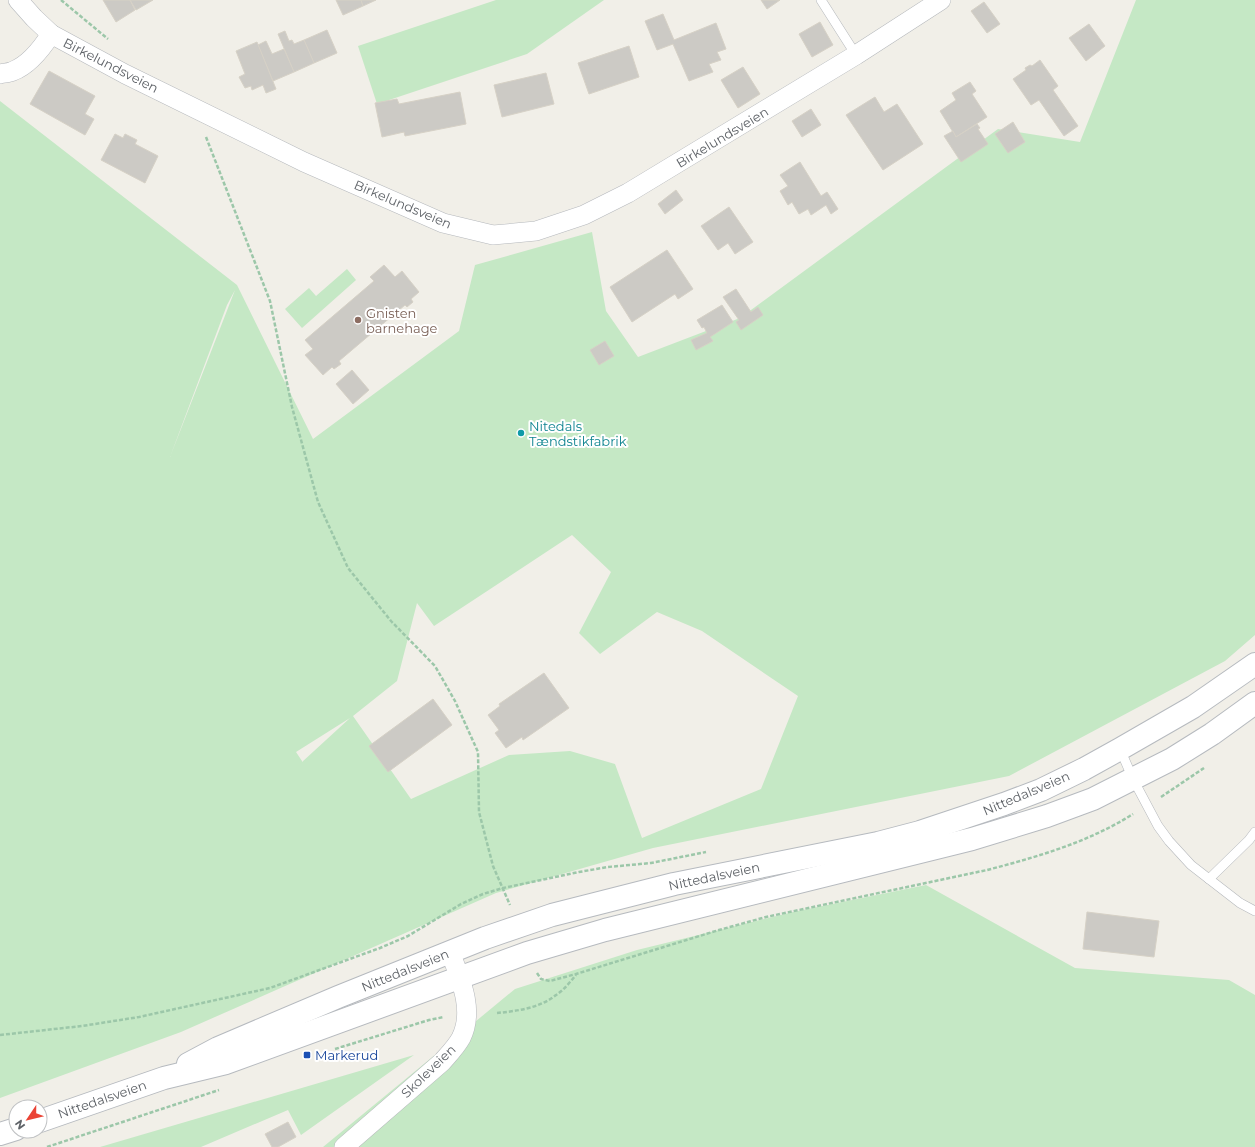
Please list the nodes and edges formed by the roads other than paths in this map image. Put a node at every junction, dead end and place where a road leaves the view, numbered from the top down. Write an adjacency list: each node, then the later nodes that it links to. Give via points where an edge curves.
1 (18, 0): 4 (street, Birkelundsveien)
2 (821, 0): 5 (lane)
3 (941, 0): 5 (street, Birkelundsveien)
4 (52, 34): 5 (street, Birkelundsveien, via 125,74 304,162 443,223 493,235 536,231 584,215 628,193); 6 (street, via 28,62 13,71)
5 (856, 55)
6 (0, 74)
7 (1255, 664): 9 (main road, Nittedalsveien, via 1193,707)
8 (1255, 703): 10 (main road, Nittedalsveien, via 1212,734)
9 (1120, 749): 10 (lane); 14 (main road, Nittedalsveien, via 1033,792 920,832 878,843 674,884 552,915)
10 (1133, 779): 12 (lane, via 1169,841 1191,865); 15 (main road, Nittedalsveien, via 1086,802 972,840 605,930 527,953)
11 (1255, 832): 12 (lane)
12 (1209, 879): 13 (lane)
13 (1255, 911)
14 (450, 952): 15 (street, Skoleveien); 16 (main road, Nittedalsveien, via 218,1048)
15 (459, 977): 16 (main road, Nittedalsveien, via 226,1063); 18 (street, Skoleveien, via 467,1016 461,1038 442,1062)
16 (164, 1078): 17 (main road, Nittedalsveien)
17 (48, 1118)
18 (344, 1147)

